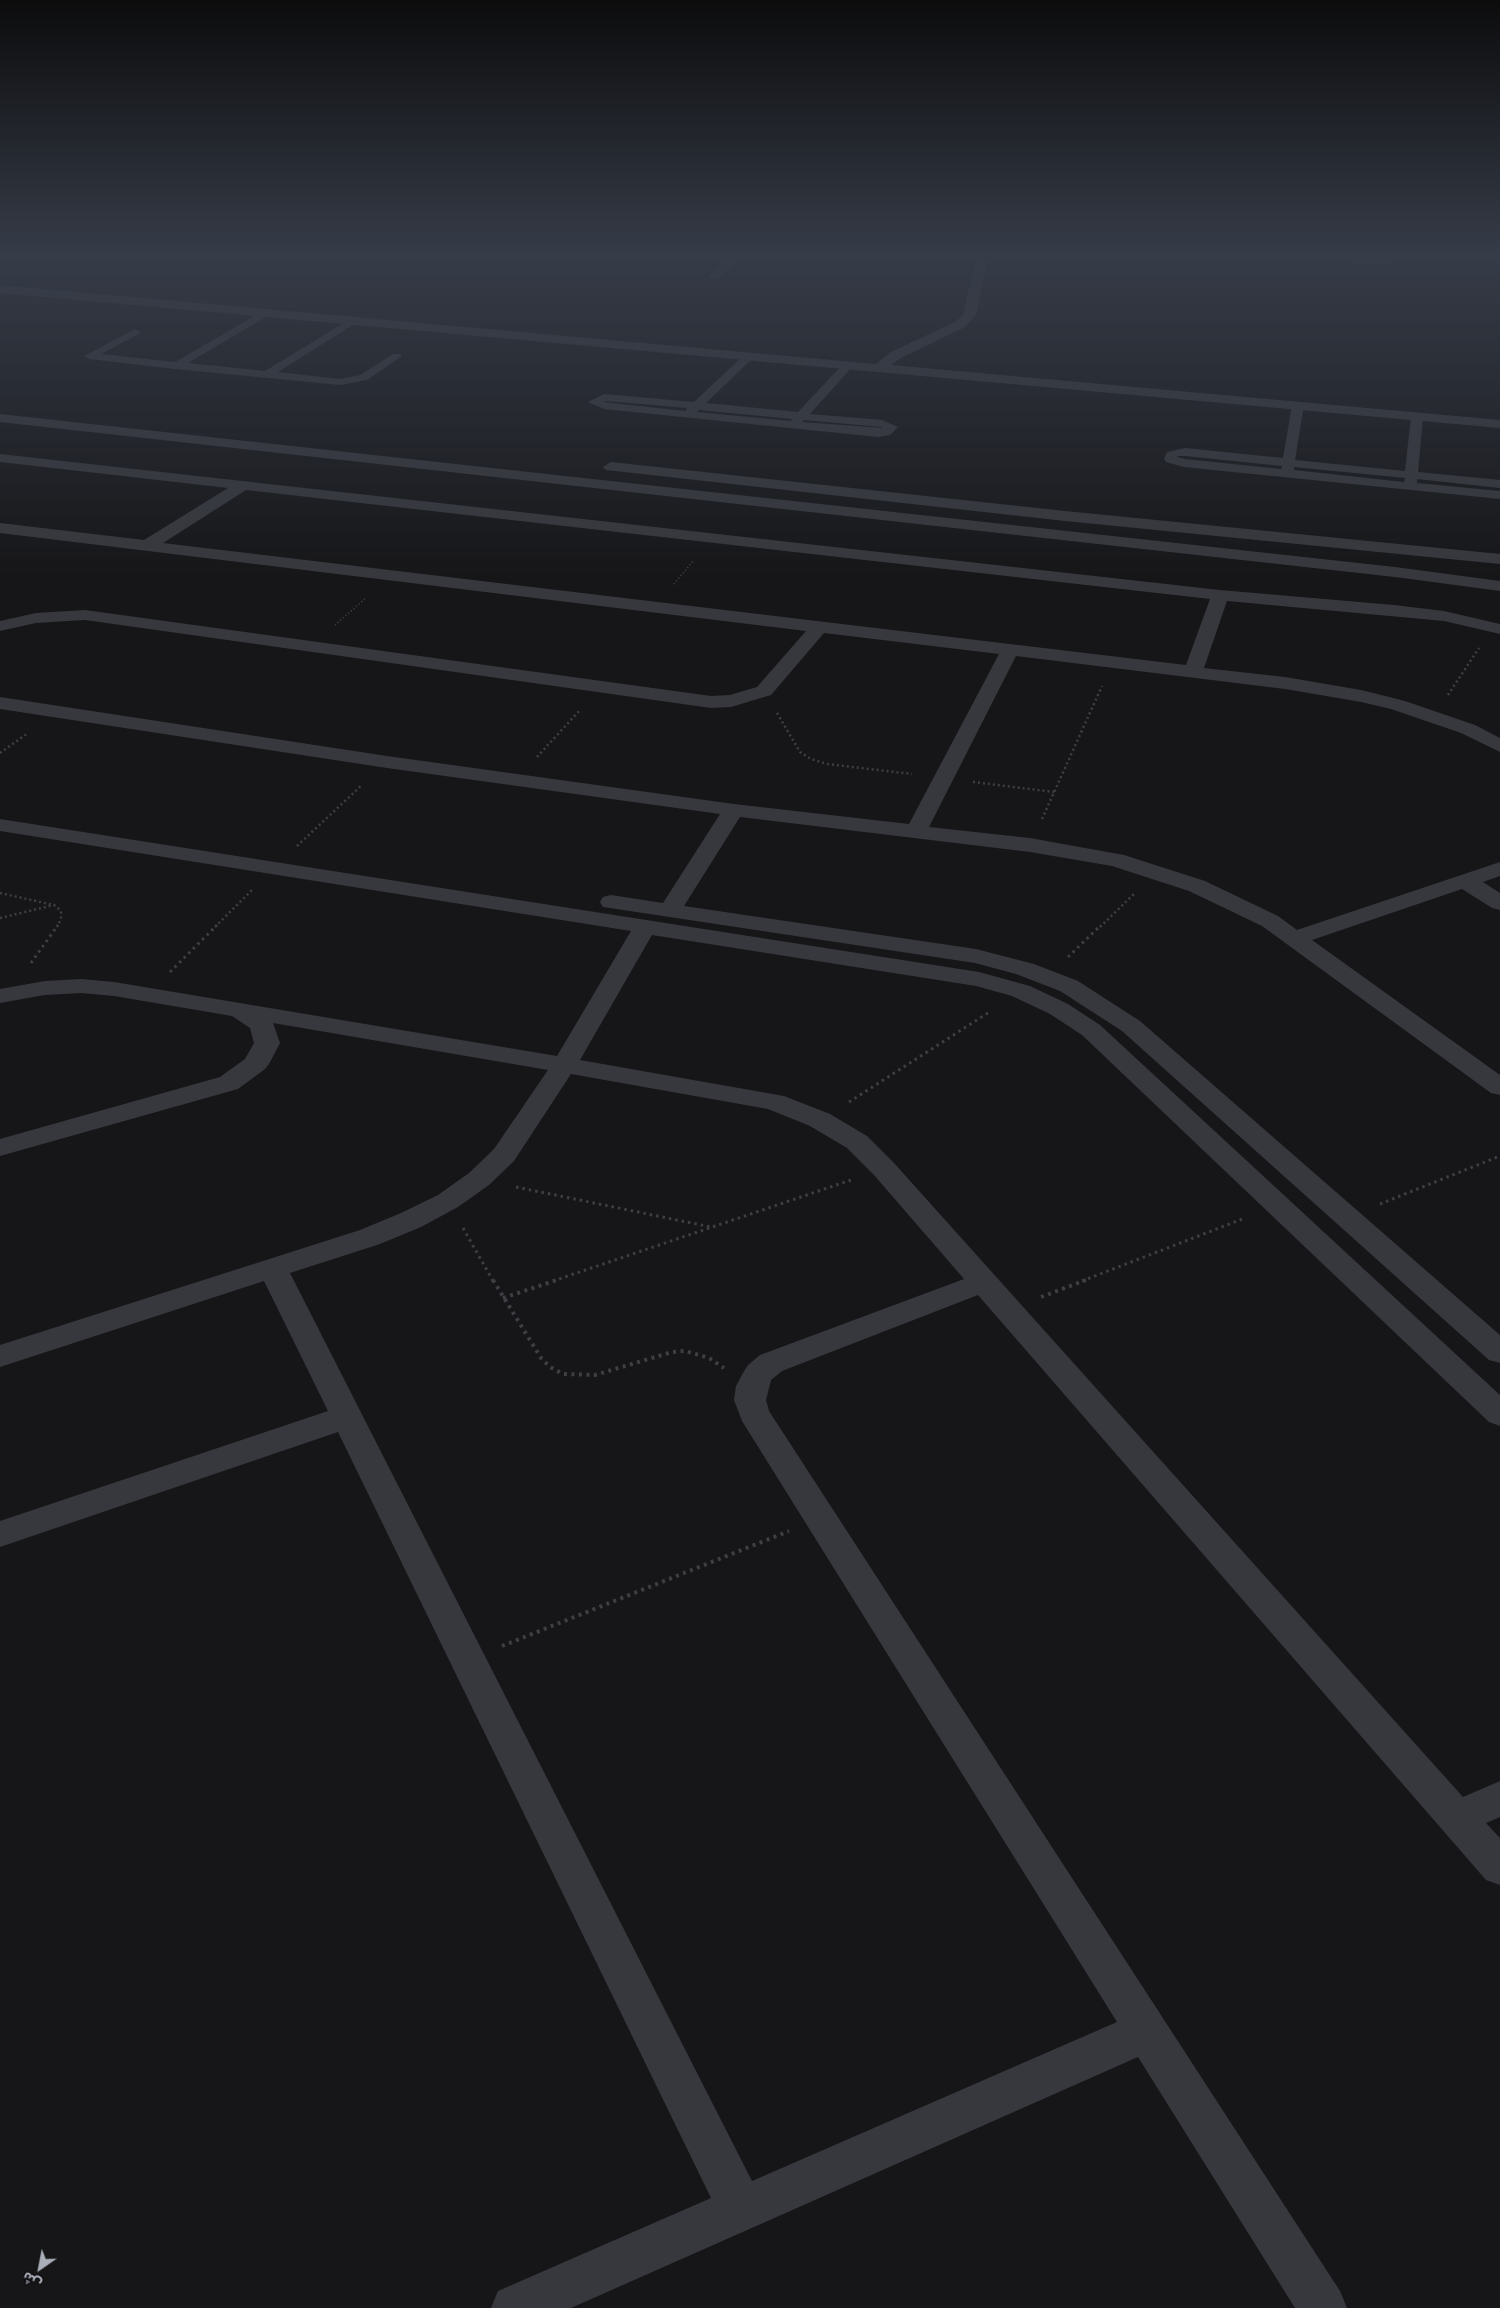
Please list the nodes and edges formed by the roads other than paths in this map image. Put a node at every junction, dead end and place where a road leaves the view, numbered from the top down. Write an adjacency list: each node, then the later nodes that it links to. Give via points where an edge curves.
1 (848, 365): 19 (lane)
2 (175, 366): 13 (lane)
3 (281, 366): 13 (lane)
4 (291, 366): 9 (lane)
5 (382, 366): 12 (lane)
6 (739, 366): 14 (lane)
7 (855, 366): 10 (street)
8 (882, 366): 10 (street)
9 (322, 368)
10 (879, 368): 15 (street)
11 (342, 370): 12 (lane)
12 (371, 373): 13 (lane, via 359,380 340,382)
13 (266, 375)
14 (697, 405): 18 (lane); 18 (lane, via 613,397 594,402 604,406); 19 (lane)
15 (1298, 405): 20 (street); 27 (lane)
16 (38, 409): 21 (street, via 32,415)
17 (84, 412): 23 (street, via 65,419)
18 (688, 414): 24 (lane)
19 (802, 416): 24 (lane); 24 (lane, via 892,427 878,433)
20 (1417, 417): 22 (street); 28 (lane)
21 (8, 419): 23 (street)
22 (1500, 424)
23 (61, 425): 35 (street)
24 (794, 425)
25 (0, 458): 30 (street)
26 (595, 466): 34 (street)
27 (1288, 468): 27 (lane, via 1184,463 1170,459 1176,453 1186,452); 28 (lane)
28 (1411, 480): 29 (lane); 31 (lane)
29 (1500, 484)
30 (242, 486): 33 (street); 36 (street)
31 (1500, 495)
32 (0, 528): 33 (street)
33 (145, 547): 38 (street)
34 (1500, 559)
35 (1500, 586)
36 (1220, 596): 39 (street, via 1394,610 1444,616); 41 (street)
37 (0, 626): 38 (street, via 36,618 84,616 711,702 731,701 764,691)
38 (819, 627): 40 (street)
39 (1497, 628)
40 (1010, 650): 41 (street); 47 (street)
41 (1193, 672): 43 (street, via 1323,688 1361,696 1433,716)
42 (0, 703): 45 (street, via 387,762)
43 (1500, 746)
44 (0, 809): 48 (street)
45 (734, 810): 47 (street); 53 (street)
46 (0, 825): 48 (street)
47 (916, 831): 55 (street, via 1082,853 1158,871 1235,902)
48 (281, 860): 51 (street)
49 (1500, 869): 50 (street)
50 (1465, 881): 52 (street); 55 (street)
51 (522, 898): 53 (street); 54 (street)
52 (1500, 903)
53 (669, 911): 63 (street, via 976,956 1048,977 1089,997 1131,1026)
54 (645, 927): 58 (street); 65 (street, via 979,979 1021,992 1059,1009 1092,1030)
55 (1296, 938): 59 (street)
56 (4, 995): 57 (street, via 81,986)
57 (238, 1010): 58 (street); 60 (street, via 261,1024 267,1043 256,1064 229,1083)
58 (564, 1065): 61 (street, via 504,1155 479,1179 448,1201 370,1237); 62 (street, via 775,1102 820,1120 857,1142)
59 (1500, 1087)
60 (0, 1148)
61 (272, 1269): 64 (street); 66 (street)
62 (996, 1296): 69 (street); 71 (street, via 787,1356 771,1363 759,1374 752,1386 750,1400 753,1413)
63 (1500, 1352)
64 (0, 1356)
65 (1500, 1414)
66 (346, 1418): 67 (street); 72 (street)
67 (0, 1534)
68 (1500, 1798): 69 (street)
69 (1457, 1818): 70 (street)
70 (1500, 1867)
71 (1147, 2031): 72 (street); 74 (street)
72 (741, 2209): 73 (street)
73 (515, 2308)
74 (1323, 2308)

